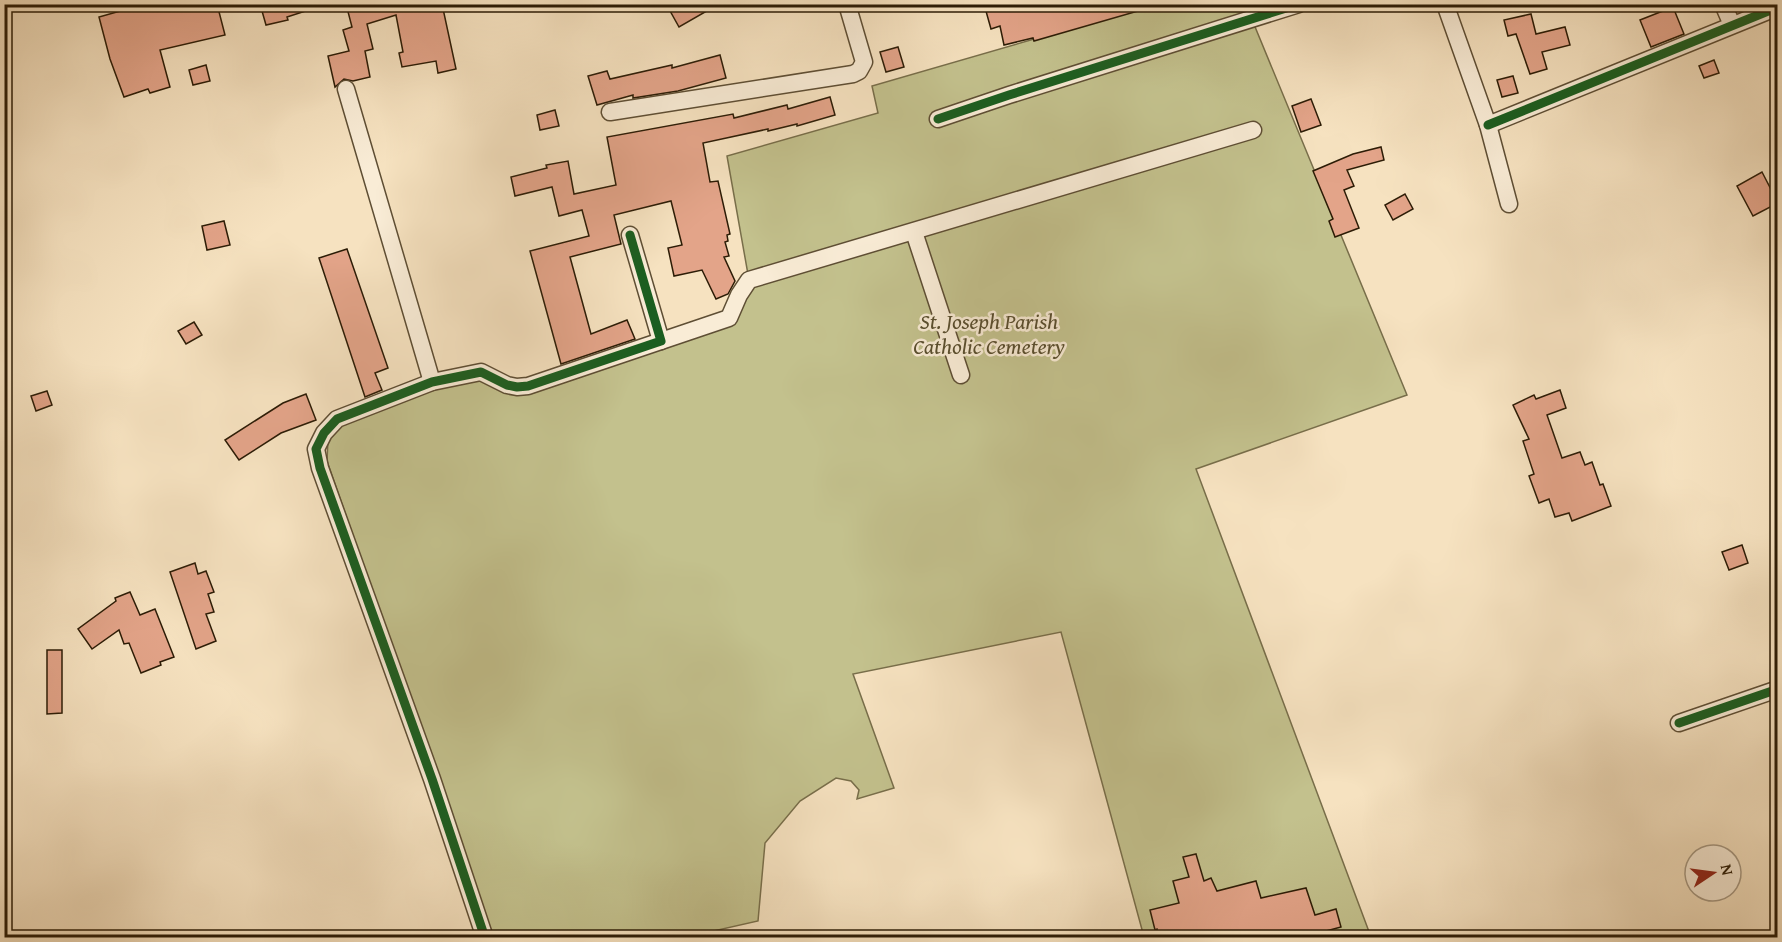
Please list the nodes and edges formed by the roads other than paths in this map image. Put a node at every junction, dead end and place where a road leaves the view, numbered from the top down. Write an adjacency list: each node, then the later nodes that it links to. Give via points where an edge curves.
1 (847, 4): 8 (street, via 864,62 853,74)
2 (1299, 4): 9 (street)
3 (1445, 4): 10 (street)
4 (1723, 4): 6 (street)
5 (1778, 7): 6 (street)
6 (1731, 25): 10 (street)
7 (346, 89): 17 (street)
8 (610, 112)
9 (938, 119)
10 (1488, 126): 12 (street)
11 (1253, 130): 13 (street)
12 (1509, 204)
13 (914, 232): 15 (street, via 749,280 729,318); 16 (street)
14 (630, 234): 15 (street)
15 (662, 341): 17 (street, via 528,386 507,385 481,372)
16 (961, 375)
17 (432, 382): 20 (street, via 337,419 316,449)
18 (1778, 689): 19 (street)
19 (1679, 723)
20 (485, 938)

